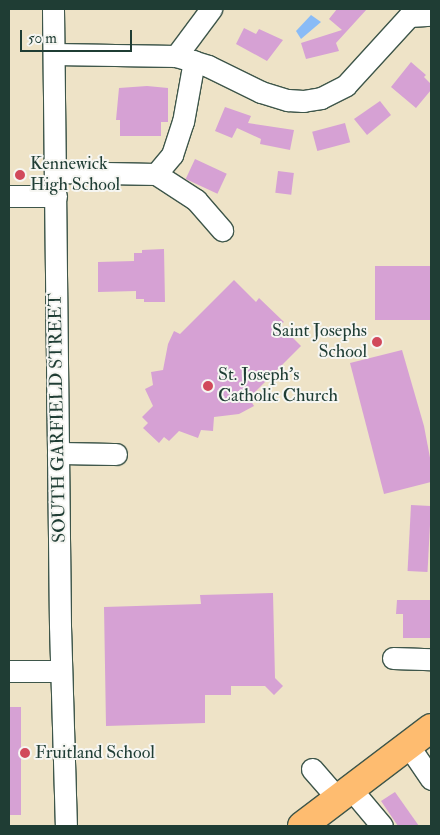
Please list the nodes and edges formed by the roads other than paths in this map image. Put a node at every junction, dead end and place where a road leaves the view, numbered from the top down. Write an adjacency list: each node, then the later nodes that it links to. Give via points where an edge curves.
1 (53, 9): 5 (street, SOUTH GARFIELD STREET)
2 (211, 9): 6 (street)
3 (412, 12): 4 (street); 6 (street, via 354,79 321,98 303,100 273,96)
4 (431, 15)
5 (54, 54): 6 (street); 7 (street, SOUTH GARFIELD STREET)
6 (185, 58): 8 (street, via 183,122 172,155)
7 (55, 172): 8 (street); 10 (street, SOUTH GARFIELD STREET)
8 (156, 174): 11 (street, via 196,200)
9 (9, 196): 10 (street)
10 (56, 196): 12 (street, SOUTH GARFIELD STREET)
11 (222, 230)
12 (58, 453): 13 (street); 17 (street, SOUTH GARFIELD STREET)
13 (116, 454)
14 (393, 658): 15 (street)
15 (431, 659)
16 (9, 671): 17 (street)
17 (61, 671): 23 (street, SOUTH GARFIELD STREET)
18 (431, 728): 19 (main road)
19 (408, 745): 21 (street); 22 (main road)
20 (312, 769): 22 (street)
21 (431, 779)
22 (345, 794): 24 (main road); 25 (street)
23 (66, 826)
24 (302, 826)
25 (382, 826)

